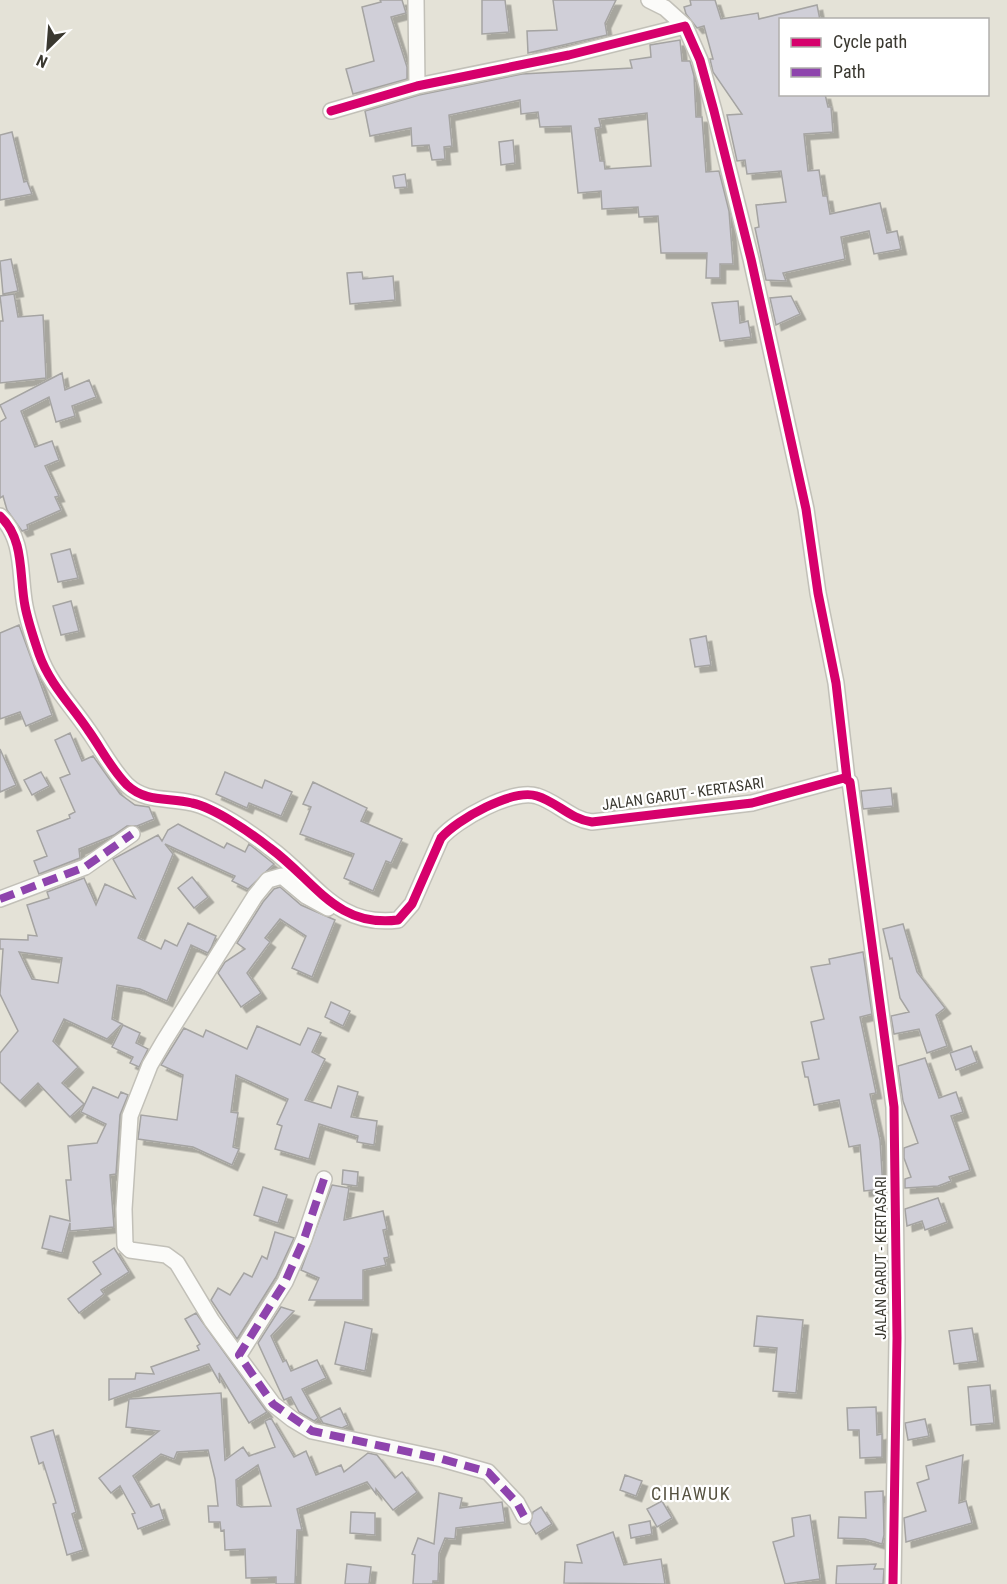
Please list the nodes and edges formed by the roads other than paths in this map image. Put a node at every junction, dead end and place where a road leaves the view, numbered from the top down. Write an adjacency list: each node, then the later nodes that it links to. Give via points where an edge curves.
1 (416, 0): 4 (street)
2 (649, 0): 3 (street)
3 (685, 26): 4 (street); 7 (street, via 700,60 714,111 789,422 836,683)
4 (417, 86): 5 (street)
5 (331, 111)
6 (0, 516): 10 (street, JALAN GARUT - KERTASARI, via 16,542 25,606 39,656 56,689 129,787 146,796 192,802 238,827 271,848 328,901)
7 (847, 779): 10 (street, JALAN GARUT - KERTASARI, via 752,803 592,822 570,815 536,795 518,796 474,813 447,831 412,904 398,920); 14 (street, JALAN GARUT - KERTASARI, via 853,799 894,1107 897,1338)
8 (132, 834): 9 (street, via 84,867)
9 (0, 899)
10 (356, 918): 12 (street, via 306,897 282,876 268,880 164,1041 130,1116 125,1245 130,1250 166,1255 177,1263 212,1321)
11 (324, 1179): 12 (street, via 285,1282)
12 (239, 1355): 13 (street, via 273,1404 312,1431 488,1472)
13 (524, 1516)
14 (893, 1584)

